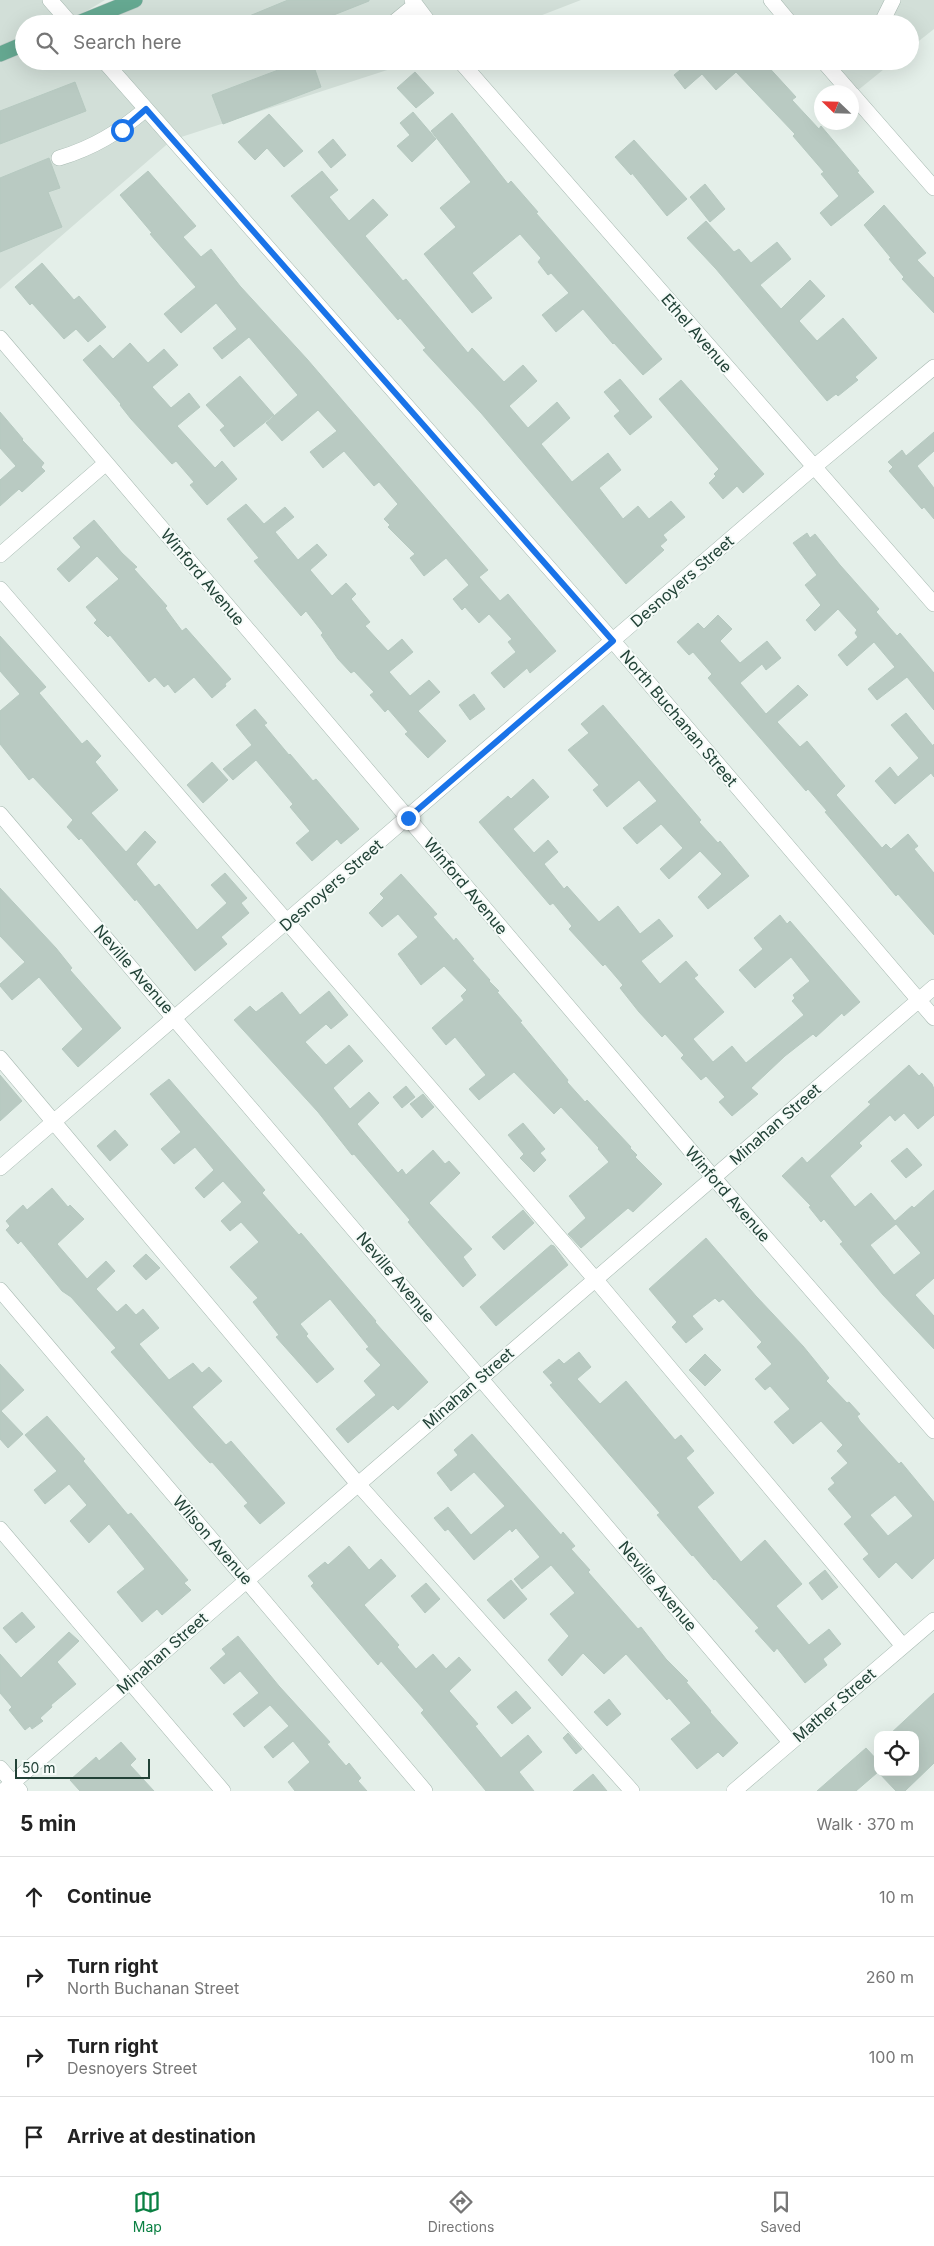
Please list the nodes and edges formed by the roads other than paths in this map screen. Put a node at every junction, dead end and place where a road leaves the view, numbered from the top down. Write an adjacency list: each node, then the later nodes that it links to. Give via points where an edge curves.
1 (50, 0): 6 (street)
2 (135, 0): 7 (main road)
3 (771, 0): 10 (street)
4 (893, 0): 11 (street)
5 (413, 2): 8 (street); 9 (street)
6 (63, 15)
7 (98, 15)
8 (401, 15)
9 (423, 15)
10 (784, 15)
11 (886, 15)
12 (15, 48): 13 (main road)
13 (0, 54)
14 (112, 70): 19 (street, North Buchanan Street)
15 (468, 70): 25 (street, Ethel Avenue)
16 (835, 70): 17 (street)
17 (845, 85)
18 (859, 102): 21 (street)
19 (146, 109): 20 (street, via 122,130 84,151); 29 (street, North Buchanan Street)
20 (59, 158)
21 (934, 188)
22 (0, 338): 24 (street, Winford Avenue)
23 (934, 367): 25 (street, Desnoyers Street)
24 (106, 463): 26 (street); 31 (street, Winford Avenue)
25 (814, 467): 28 (street, Ethel Avenue); 29 (street, Desnoyers Street)
26 (0, 555)
27 (0, 588): 32 (street)
28 (934, 604)
29 (613, 641): 31 (street, Desnoyers Street); 34 (street, North Buchanan Street)
30 (0, 814): 35 (street, Neville Avenue)
31 (408, 818): 32 (street, Desnoyers Street); 40 (street, Winford Avenue)
32 (288, 922): 35 (street, Desnoyers Street); 41 (street)
33 (934, 987): 34 (street, Minahan Street)
34 (918, 1000): 36 (street, North Buchanan Street); 40 (street, Minahan Street)
35 (176, 1018): 38 (street, Desnoyers Street); 43 (street, Neville Avenue)
36 (934, 1018)
37 (0, 1058): 38 (street)
38 (55, 1121): 39 (street, Desnoyers Street); 45 (street)
39 (0, 1168)
40 (713, 1177): 41 (street, Minahan Street); 44 (street, Winford Avenue)
41 (595, 1279): 43 (street, Minahan Street); 49 (street)
42 (0, 1290): 47 (street, Wilson Avenue)
43 (482, 1377): 45 (street, Minahan Street); 51 (street, Neville Avenue)
44 (934, 1431)
45 (358, 1484): 47 (street, Minahan Street); 56 (street)
46 (0, 1529): 50 (street)
47 (247, 1579): 50 (street, Minahan Street); 55 (street, Wilson Avenue)
48 (934, 1620): 49 (street, Mather Street)
49 (903, 1646): 51 (street, Mather Street)
50 (130, 1682): 53 (street, Minahan Street); 54 (street)
51 (790, 1742): 57 (street, Mather Street)
52 (0, 1768): 53 (street)
53 (12, 1788)
54 (223, 1791)
55 (425, 1791)
56 (632, 1791)
57 (734, 1791)

